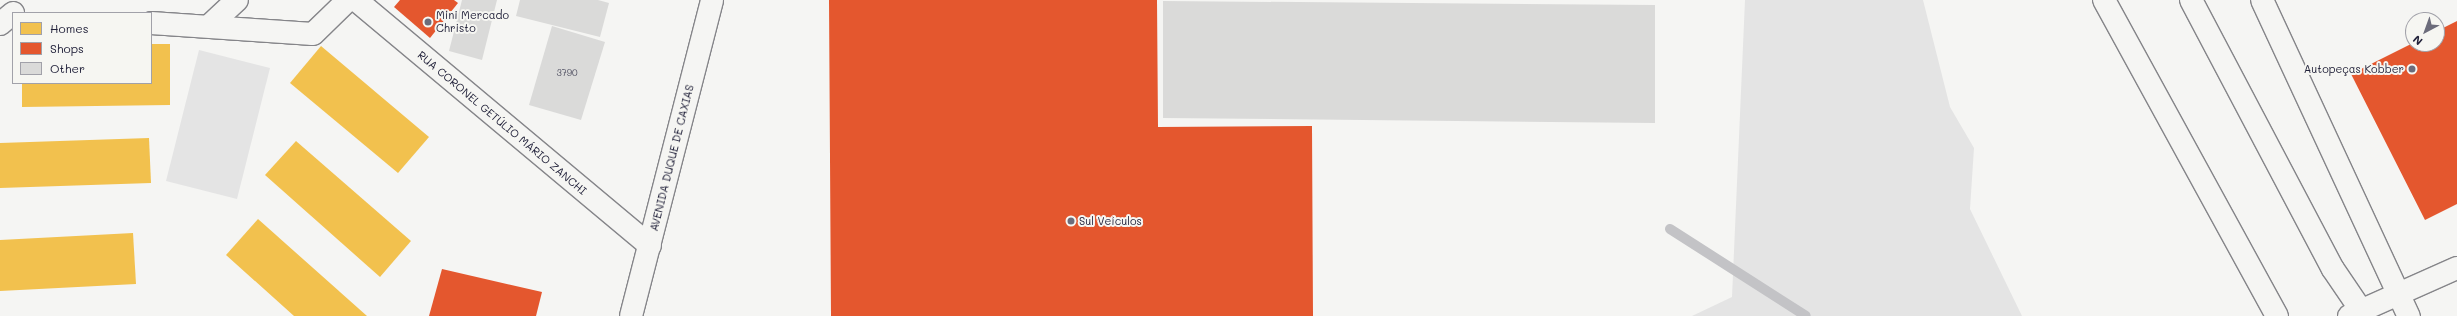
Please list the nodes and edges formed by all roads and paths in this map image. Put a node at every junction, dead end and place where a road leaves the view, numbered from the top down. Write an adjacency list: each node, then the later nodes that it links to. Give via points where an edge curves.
1 (237, 0): 11 (street)
2 (348, 0): 11 (street, via 313,34)
3 (356, 0): 12 (street, RUA CORONEL GETÚLIO MÁRIO ZANCHI)
4 (712, 0): 12 (street, AVENIDA DUQUE DE CAXIAS)
5 (2104, 0): 17 (street)
6 (2191, 0): 15 (street)
7 (2262, 0): 14 (street)
8 (12, 14): 10 (street)
9 (152, 22): 11 (street)
10 (0, 24)
11 (209, 26)
12 (650, 246): 16 (street, AVENIDA DUQUE DE CAXIAS)
13 (2457, 268): 14 (street)
14 (2399, 293): 15 (street); 18 (street)
15 (2358, 314)
16 (631, 316)
17 (2277, 316)
18 (2409, 316)

